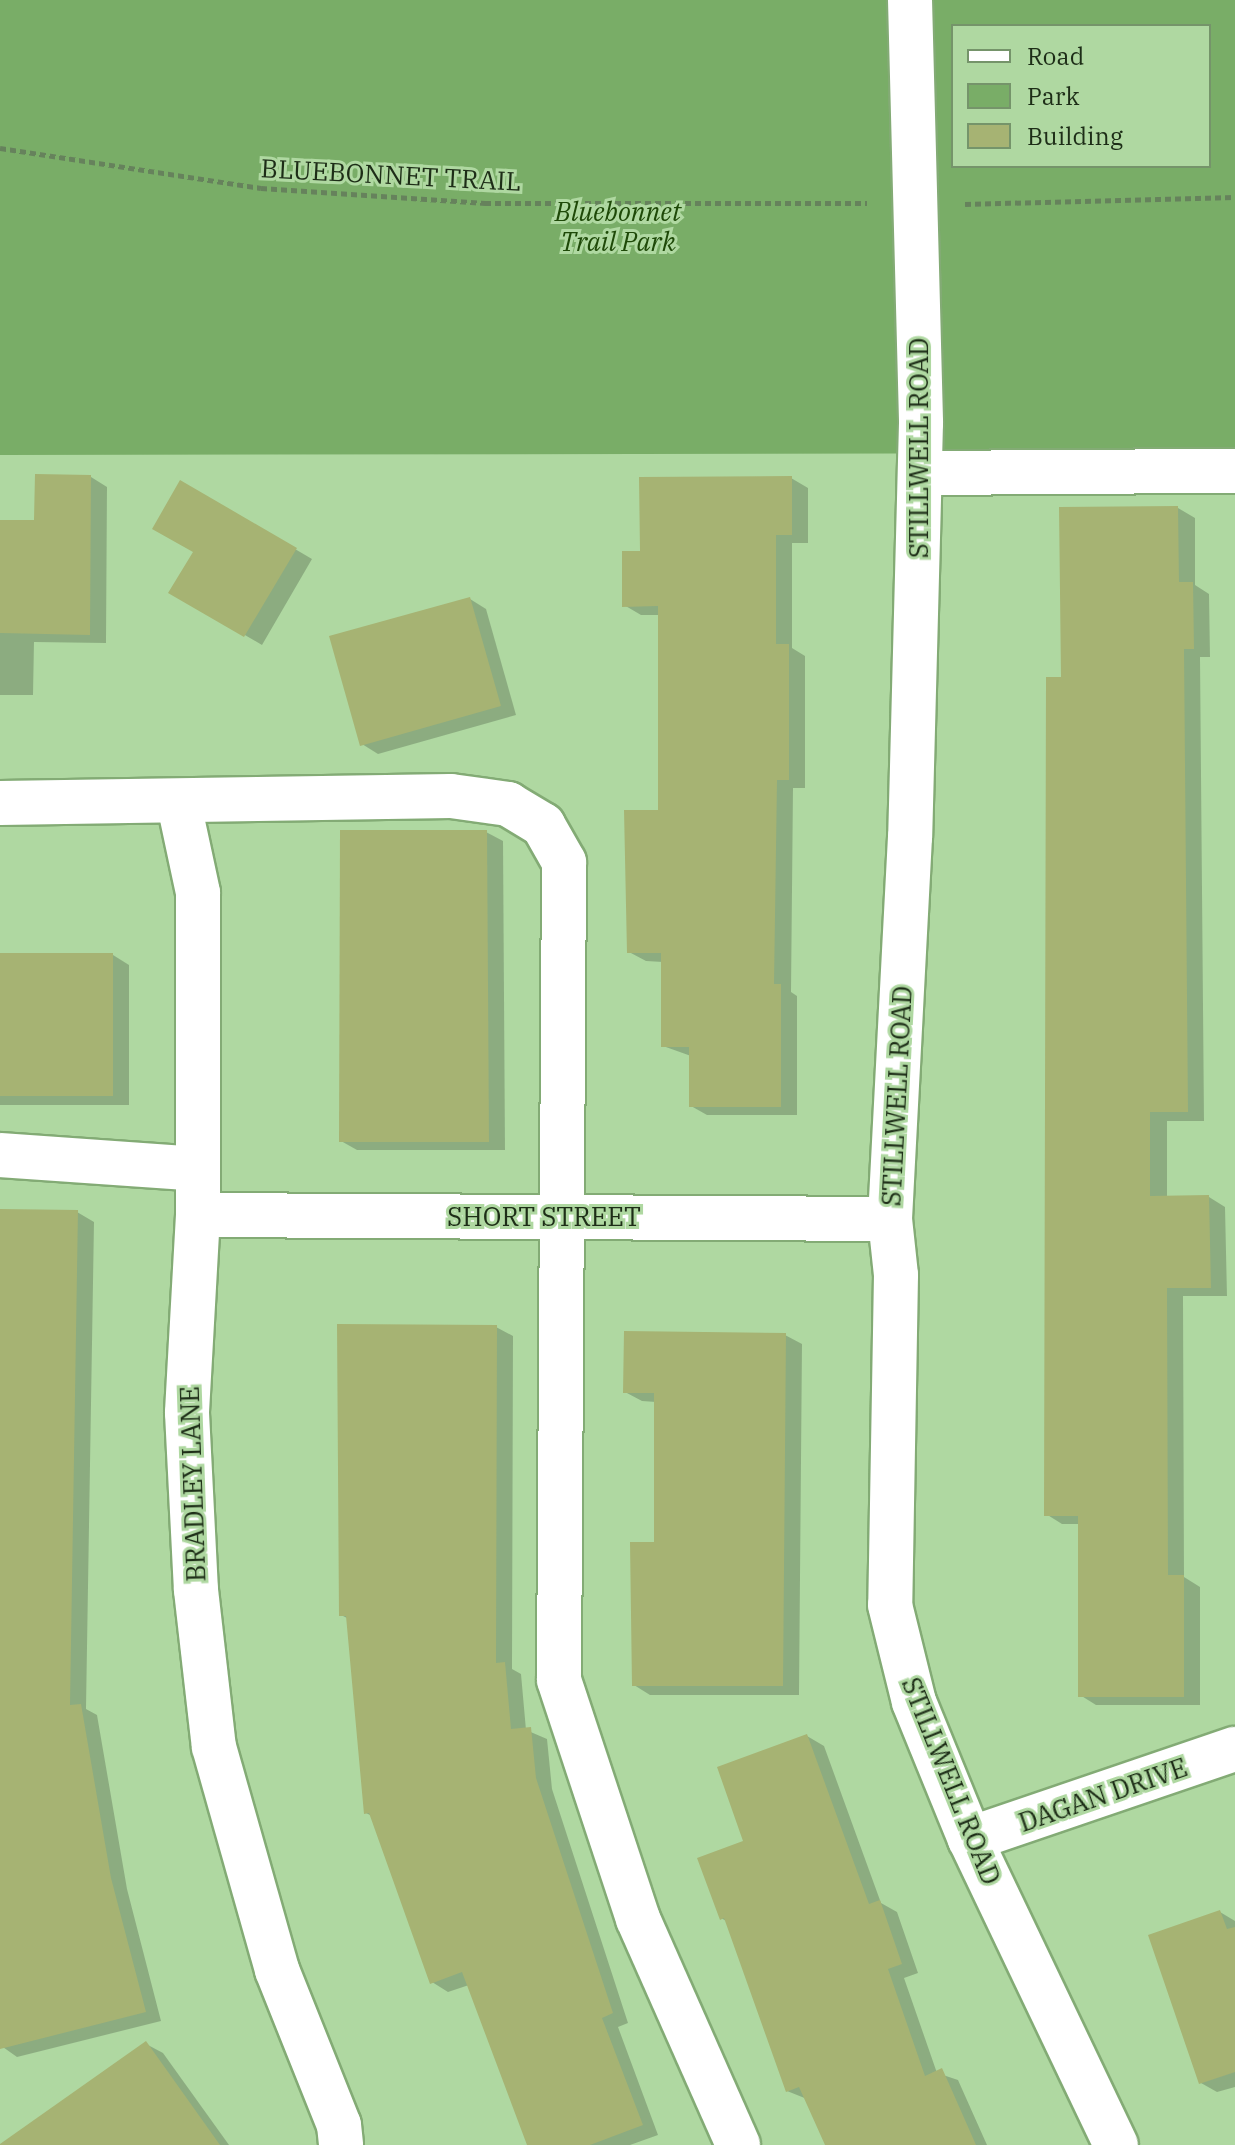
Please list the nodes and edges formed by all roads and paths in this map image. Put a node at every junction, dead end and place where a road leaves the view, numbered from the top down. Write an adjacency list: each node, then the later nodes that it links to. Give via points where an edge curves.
1 (910, 0): 7 (street, STILLWELL ROAD)
2 (0, 148): 4 (path, BLUEBONNET TRAIL, via 261,188 453,201)
3 (1235, 197): 5 (path)
4 (878, 203)
5 (958, 204)
6 (1235, 471): 7 (street)
7 (921, 473): 14 (street, STILLWELL ROAD, via 910,837)
8 (0, 803): 9 (street)
9 (179, 804): 11 (street, BRADLEY LANE, via 198,893); 13 (street, via 451,796 508,804 543,825 564,862)
10 (0, 1155): 11 (street)
11 (198, 1169): 12 (street, BRADLEY LANE)
12 (198, 1215): 13 (street, SHORT STREET); 17 (street, BRADLEY LANE, via 187,1413 196,1590 214,1747 277,1970 339,2125)
13 (560, 1217): 14 (street, SHORT STREET); 18 (street, via 559,1680 638,1919)
14 (890, 1219): 16 (street, STILLWELL ROAD, via 896,1275 890,1605 914,1702)
15 (1235, 1749): 16 (street, DAGAN DRIVE)
16 (970, 1839): 19 (street, STILLWELL ROAD)
17 (341, 2145)
18 (738, 2145)
19 (1116, 2145)

